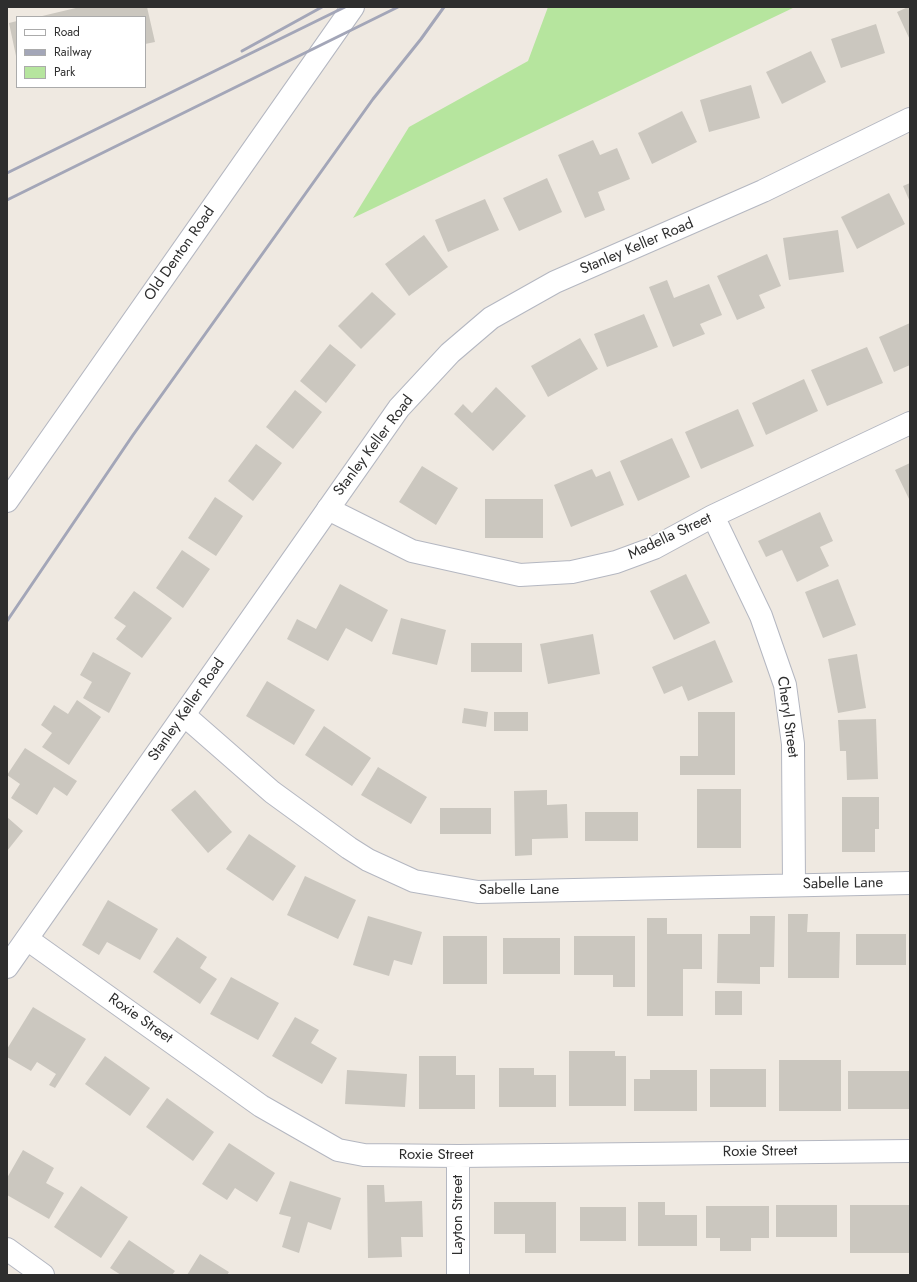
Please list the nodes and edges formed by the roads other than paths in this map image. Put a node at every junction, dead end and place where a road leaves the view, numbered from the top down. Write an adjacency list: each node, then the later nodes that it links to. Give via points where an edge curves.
1 (353, 7): 4 (street, Old Denton Road)
2 (910, 119): 5 (street, Stanley Keller Road, via 763,191 555,282 492,318 450,353 399,408)
3 (910, 423): 6 (street, Madella Street)
4 (7, 501)
5 (328, 509): 6 (street, Madella Street, via 412,551 520,575 572,572 616,562 654,548); 7 (street, Stanley Keller Road)
6 (713, 516): 9 (street, Cheryl Street, via 761,616 785,685 793,744)
7 (184, 715): 9 (street, Sabelle Lane, via 272,792 349,848 368,860 414,881 478,892); 10 (street, Stanley Keller Road)
8 (910, 883): 9 (street, Sabelle Lane)
9 (794, 884)
10 (27, 939): 11 (street, Stanley Keller Road); 13 (street, Roxie Street, via 261,1106 338,1150 364,1155)
11 (7, 967)
12 (910, 1151): 13 (street, Roxie Street)
13 (458, 1156): 16 (street, Layton Street)
14 (7, 1249): 15 (street)
15 (42, 1275)
16 (458, 1275)

